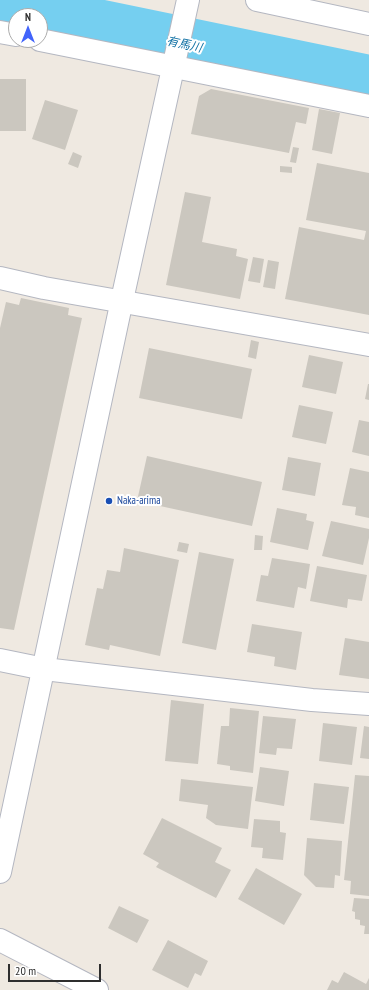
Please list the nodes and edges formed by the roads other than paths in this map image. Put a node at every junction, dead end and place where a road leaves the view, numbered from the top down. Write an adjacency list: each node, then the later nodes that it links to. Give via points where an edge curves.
1 (188, 0): 5 (street)
2 (257, 0): 3 (street)
3 (369, 24)
4 (48, 41): 5 (street)
5 (175, 61): 6 (street); 8 (street)
6 (369, 106)
7 (0, 278): 8 (street, via 44,288)
8 (122, 300): 9 (street); 11 (street)
9 (369, 345)
10 (0, 660): 11 (street)
11 (44, 670): 12 (street); 13 (street)
12 (369, 704)
13 (0, 872)
14 (0, 940): 15 (street)
15 (97, 990)

